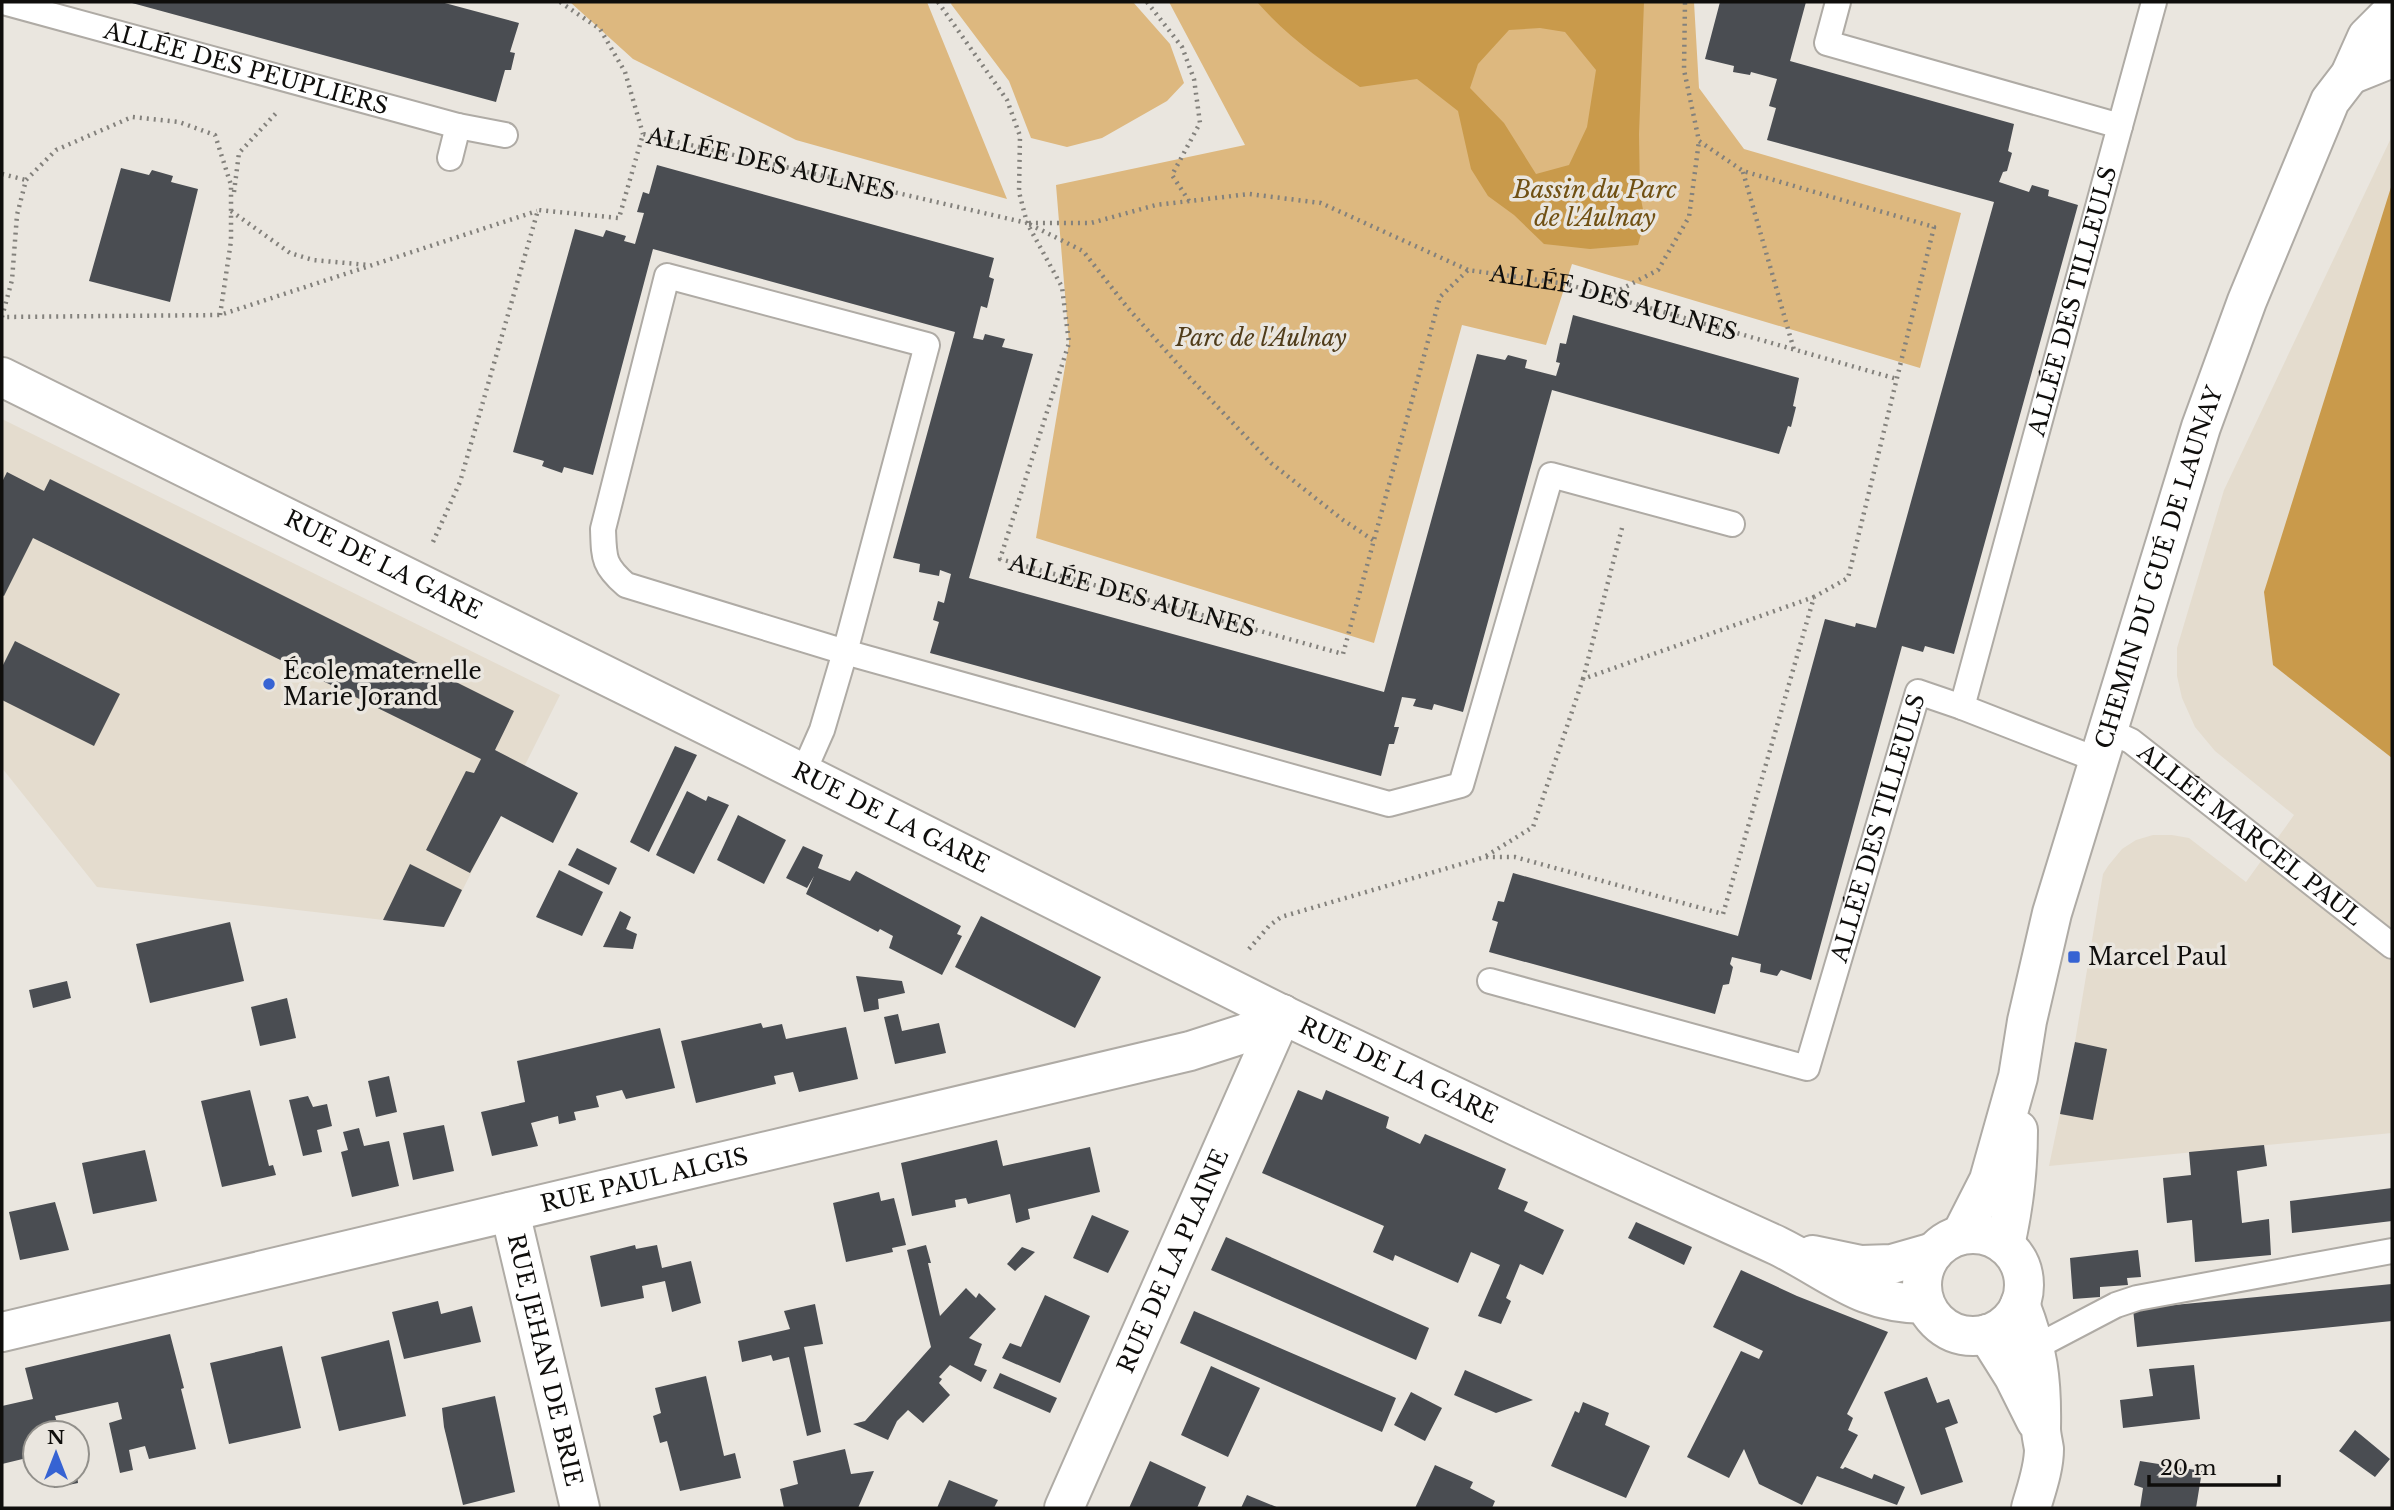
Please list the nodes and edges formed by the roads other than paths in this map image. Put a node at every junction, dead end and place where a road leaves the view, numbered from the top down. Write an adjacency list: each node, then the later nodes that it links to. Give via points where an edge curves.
1 (3, 2): 7 (lane, ALLÉE DES PEUPLIERS)
2 (1838, 2): 8 (lane, via 1827,43)
3 (2154, 2): 8 (lane, ALLÉE DES TILLEULS)
4 (2392, 12): 6 (street, CHEMIN DU GUÉ DE LAUNAY, via 2367,37)
5 (2392, 58): 6 (street)
6 (2350, 75): 15 (street, CHEMIN DU GUÉ DE LAUNAY, via 2330,101 2247,301 2202,427)
7 (458, 126): 9 (lane, ALLÉE DES PEUPLIERS); 10 (lane)
8 (2120, 126): 14 (lane, ALLÉE DES TILLEULS)
9 (505, 135)
10 (450, 158)
11 (2, 377): 16 (street, RUE DE LA GARE)
12 (1732, 524): 13 (lane, via 1550,475 1461,785 1390,804)
13 (845, 652): 13 (lane, via 626,585 609,571 603,528 667,276 927,345); 16 (lane, via 822,730)
14 (1962, 707): 15 (lane, ALLÉE MARCEL PAUL); 18 (lane, ALLÉE DES TILLEULS, via 1918,692 1807,1068)
15 (2102, 745): 17 (lane, ALLÉE MARCEL PAUL, via 2131,741); 20 (street, CHEMIN DU GUÉ DE LAUNAY, via 2052,913)
16 (803, 773): 19 (street, RUE DE LA GARE)
17 (2392, 946)
18 (1490, 981)
19 (1282, 1014): 21 (street, RUE PAUL ALGIS, via 1246,1033 1189,1051); 24 (street, RUE DE LA GARE); 33 (street, RUE DE LA PLAINE)
20 (2018, 1077): 22 (street, CHEMIN DU GUÉ DE LAUNAY, via 1989,1180); 23 (street, CHEMIN DU GUÉ DE LAUNAY, via 2018,1167)
21 (510, 1212): 28 (street, RUE PAUL ALGIS); 32 (street, RUE JEHAN DE BRIE)
22 (1948, 1244): 23 (street, via 1976,1234); 24 (street, RUE DE LA GARE, via 1892,1264 1861,1265); 26 (street, via 1922,1276)
23 (2005, 1245): 27 (street, via 2022,1272)
24 (1783, 1249): 26 (street, RUE DE LA GARE, via 1868,1296)
25 (2392, 1251): 30 (lane, via 2137,1298)
26 (1925, 1304): 29 (street, via 1933,1317 1957,1334)
27 (2021, 1304): 29 (street, via 2001,1328); 30 (street)
28 (2, 1332)
29 (1987, 1334): 31 (street)
30 (2036, 1347): 31 (street)
31 (2041, 1432): 34 (street, via 2044,1451)
32 (580, 1508)
33 (1064, 1508)
34 (2031, 1508)

